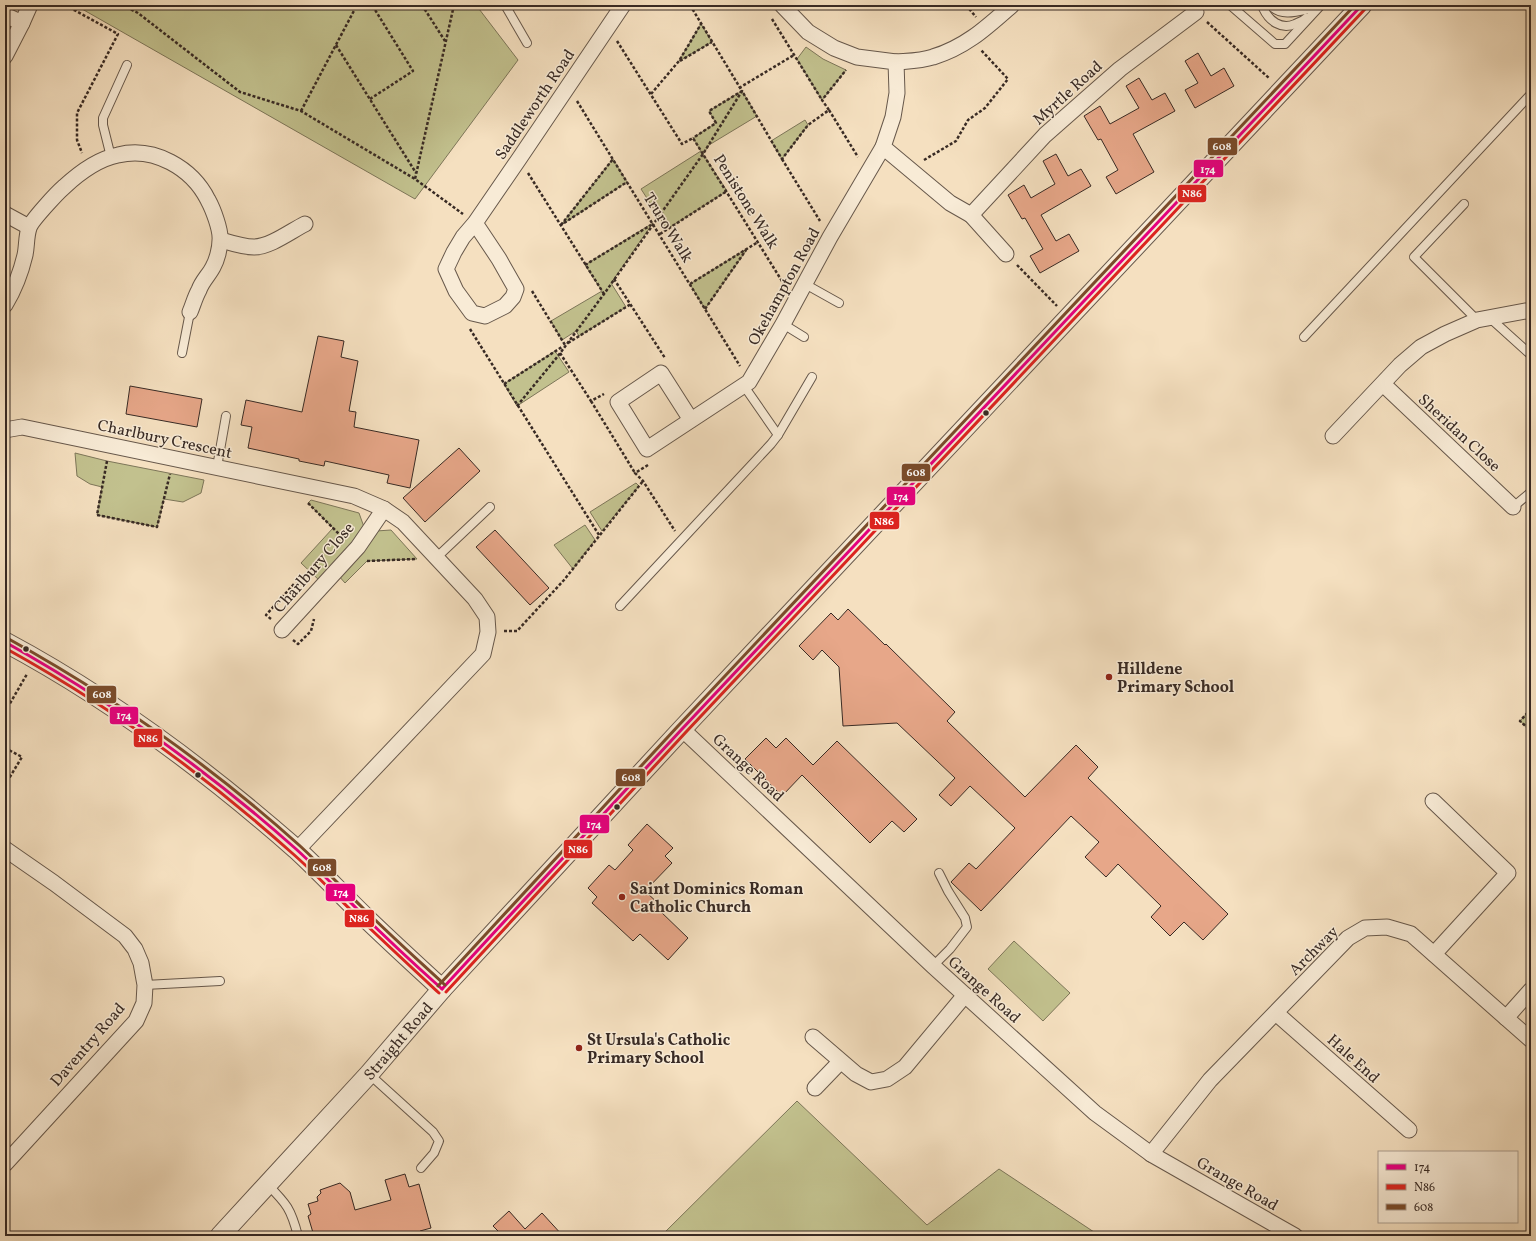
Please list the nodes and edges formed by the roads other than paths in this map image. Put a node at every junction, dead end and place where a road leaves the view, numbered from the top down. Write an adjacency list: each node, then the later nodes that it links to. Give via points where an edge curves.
1 (30, 5): 13 (street)
2 (505, 5): 14 (lane)
3 (623, 5): 24 (street, Saddleworth Road)
4 (782, 5): 16 (street, via 808,32 834,48 856,57)
5 (1012, 5): 16 (street, via 960,47 932,58)
6 (1230, 5): 10 (lane, via 1275,44 1285,44)
7 (1264, 5): 10 (lane, via 1266,15 1272,22 1288,26 1304,20)
8 (1270, 5): 10 (lane, via 1274,10 1288,14)
9 (1362, 5): 57 (street, Straight Road)
10 (1317, 6)
11 (1196, 12): 23 (street, Myrtle Road, via 1120,69 1045,134)
12 (5, 15): 13 (street)
13 (22, 23): 15 (street)
14 (527, 43)
15 (5, 56)
16 (896, 62): 19 (street, via 897,93)
17 (127, 65): 20 (lane, via 103,118)
18 (1531, 94): 36 (lane)
19 (883, 147): 23 (street, via 950,203); 29 (street, Okehampton Road)
20 (111, 157): 26 (street, via 89,168 64,187); 27 (street, via 137,153 166,160 191,176 203,189 211,205)
21 (1464, 204): 34 (lane, via 1414,257)
22 (5, 214): 26 (street)
23 (971, 215): 28 (street)
24 (475, 223): 24 (street, Saddleworth Road, via 463,237 446,269 456,291 472,313 485,316 505,306 516,289)
25 (305, 224): 27 (street, via 268,244 255,247)
26 (29, 226): 31 (street, via 19,274)
27 (221, 240): 33 (street, via 214,266 199,288)
28 (1006, 254)
29 (805, 284): 30 (lane); 35 (street, Okehampton Road)
30 (839, 303)
31 (5, 305)
32 (1531, 310): 34 (street)
33 (190, 312): 38 (lane)
34 (1484, 319): 39 (lane); 42 (street, via 1445,334 1421,347)
35 (783, 324): 37 (lane); 41 (street, Okehampton Road)
36 (1304, 336)
37 (804, 337)
38 (182, 353)
39 (1531, 356)
40 (812, 378): 46 (lane)
41 (747, 384): 44 (street, Okehampton Road); 46 (lane)
42 (1382, 384): 47 (street); 51 (street, Sheridan Close)
43 (226, 416): 48 (lane)
44 (691, 420): 44 (street, Okehampton Road, via 661,373 618,402 647,449)
45 (5, 430): 48 (street, Charlbury Crescent, via 22,427)
46 (778, 435): 54 (lane)
47 (1333, 436)
48 (217, 467): 52 (street, Charlbury Crescent, via 354,496)
49 (1531, 492): 51 (lane)
50 (490, 507): 53 (lane)
51 (1513, 507)
52 (384, 509): 53 (street, Charlbury Crescent, via 403,522); 55 (street, Charlbury Close, via 358,547)
53 (436, 558): 60 (street, Charlbury Crescent, via 475,599 487,617 488,632 483,654)
54 (620, 606)
55 (282, 630)
56 (5, 642): 60 (street, via 90,692 161,739 232,794)
57 (682, 729): 63 (street, Grange Road); 66 (street, Straight Road)
58 (1433, 801): 62 (street, via 1508,873)
59 (5, 849): 65 (street, Daventry Road, via 125,936 138,956)
60 (297, 850): 66 (street)
61 (939, 873): 63 (lane, via 965,918 967,927)
62 (1434, 954): 69 (street, Archway, via 1411,934 1387,927 1365,928 1348,938); 70 (street, Archway)
63 (933, 966): 68 (street, Grange Road)
64 (220, 981): 65 (lane)
65 (145, 985): 78 (street, Daventry Road, via 144,1003 136,1021)
66 (442, 989): 74 (street, Straight Road)
67 (1531, 990): 70 (street)
68 (965, 995): 73 (street, via 904,1067 887,1079 871,1082); 77 (street, Grange Road, via 1095,1113)
69 (1276, 1013): 76 (street, Hale End); 77 (street, Archway, via 1210,1080)
70 (1506, 1018): 72 (street, Archway)
71 (813, 1037): 73 (street)
72 (1531, 1040)
73 (840, 1062): 75 (street)
74 (369, 1074): 79 (lane, via 433,1132 439,1141 434,1153); 80 (street, Straight Road)
75 (815, 1088)
76 (1409, 1130)
77 (1151, 1154): 83 (street, Grange Road)
78 (5, 1164)
79 (422, 1168)
80 (267, 1184): 81 (street, Straight Road); 82 (lane, via 288,1206)
81 (220, 1236)
82 (298, 1236)
83 (1295, 1236)

